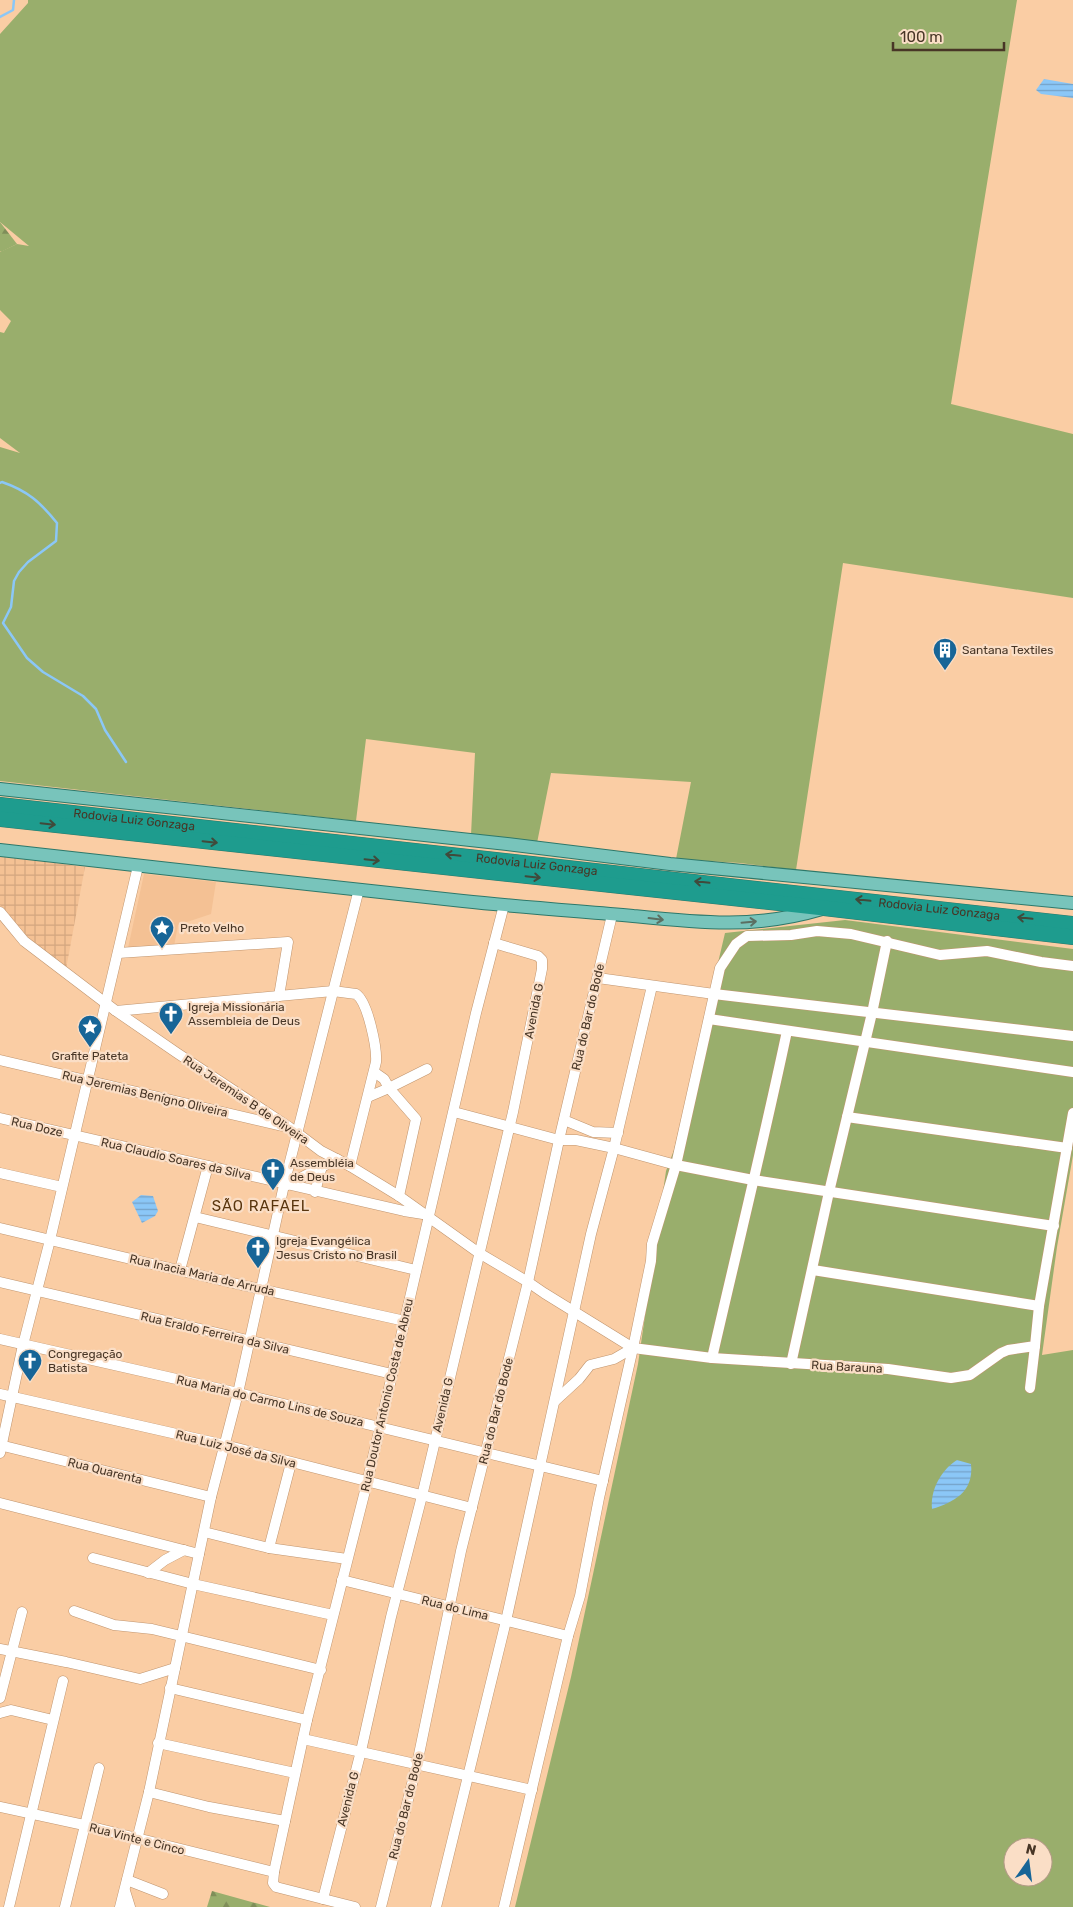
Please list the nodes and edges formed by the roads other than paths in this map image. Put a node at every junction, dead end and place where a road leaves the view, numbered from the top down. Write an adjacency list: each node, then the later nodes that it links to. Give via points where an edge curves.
1 (0, 789): 7 (main road, via 670,864)
2 (0, 805): 12 (highway, Rodovia Luiz Gonzaga, one-way to 2)
3 (0, 819): 9 (highway, Rodovia Luiz Gonzaga, one-way to 9)
4 (0, 850): 5 (main road)
5 (138, 866): 6 (main road); 16 (street)
6 (359, 889): 8 (main road); 20 (street)
7 (1073, 903)
8 (504, 905): 11 (main road); 15 (street, Rua Doutor Antonio Costa de Abreu)
9 (824, 908): 11 (main road, one-way to 9, via 700,923 741,923 795,917); 13 (highway, Rodovia Luiz Gonzaga)
10 (0, 912): 23 (street, Rua Jeremias B de Oliveira, via 24,941)
11 (612, 915): 18 (street, Rua do Bar do Bode)
12 (1073, 924)
13 (1073, 937)
14 (886, 941): 17 (street, via 940,955 987,951); 21 (street, via 817,931 747,936 736,944 720,968); 25 (street)
15 (494, 943): 37 (street, Rua Doutor Antonio Costa de Abreu); 42 (street, Avenida G, via 538,956 542,964)
16 (118, 953): 22 (street, via 288,942); 23 (street)
17 (1073, 966)
18 (598, 978): 19 (street); 41 (street, Rua do Bar do Bode)
19 (652, 986): 21 (street); 44 (street)
20 (333, 991): 22 (street); 32 (street, via 351,992 361,997 376,1046); 43 (street)
21 (714, 994): 25 (street); 26 (street)
22 (279, 996): 24 (street)
23 (106, 1003): 24 (street, Rua Jeremias B de Oliveira); 34 (street)
24 (116, 1011): 43 (street, Rua Jeremias B de Oliveira)
25 (872, 1012): 28 (street); 29 (street)
26 (710, 1019): 27 (street); 50 (street)
27 (787, 1031): 29 (street); 55 (street)
28 (1073, 1036)
29 (865, 1042): 33 (street); 39 (street)
30 (0, 1060): 34 (street, Rua Jeremias Benígno Oliveira)
31 (427, 1069): 35 (street)
32 (374, 1072): 35 (street, via 384,1079); 36 (street)
33 (1073, 1072)
34 (87, 1080): 43 (street, Rua Jeremias Benígno Oliveira); 45 (street)
35 (389, 1088): 36 (street); 60 (street, via 416,1119)
36 (368, 1097): 53 (street)
37 (454, 1112): 42 (street); 61 (street, Rua Doutor Antonio Costa de Abreu)
38 (1073, 1113): 48 (street)
39 (847, 1117): 48 (street); 59 (street)
40 (0, 1118): 45 (street, Rua Doze)
41 (564, 1120): 44 (street, via 593,1132); 46 (street, Rua do Bar do Bode)
42 (509, 1127): 46 (street); 67 (street, Avenida G)
43 (293, 1130): 49 (street, Rua Jeremias B de Oliveira); 56 (street)
44 (618, 1133): 47 (street)
45 (74, 1135): 51 (street, Rua Claudio Soares da Silva); 57 (street)
46 (559, 1140): 47 (street, via 570,1139); 72 (street, Rua do Bar do Bode)
47 (614, 1148): 50 (street); 76 (street)
48 (1067, 1148): 63 (street)
49 (336, 1159): 52 (street); 53 (street, Rua Jeremias B de Oliveira)
50 (676, 1165): 55 (street); 82 (street, via 652,1244)
51 (208, 1166): 56 (street, Rua Claudio Soares da Silva); 62 (street)
52 (322, 1166): 56 (street); 58 (street)
53 (350, 1166): 60 (street, Rua Jeremias B de Oliveira)
54 (0, 1173): 57 (street)
55 (752, 1180): 59 (street); 83 (street)
56 (285, 1185): 58 (street, Rua Claudio Soares da Silva); 65 (street)
57 (62, 1187): 66 (street)
58 (315, 1192): 61 (street, Rua Claudio Soares da Silva)
59 (829, 1192): 63 (street); 70 (street)
60 (399, 1196): 61 (street, Rua Jeremias B de Oliveira)
61 (427, 1215): 67 (street, Rua Jeremias B de Oliveira); 69 (street, Rua Doutor Antonio Costa de Abreu)
62 (195, 1217): 65 (street); 68 (street)
63 (1054, 1226): 75 (street)
64 (0, 1228): 66 (street, Rua Inacia Maria de Arruda)
65 (273, 1236): 69 (street); 73 (street)
66 (50, 1240): 68 (street, Rua Inacia Maria de Arruda); 74 (street)
67 (479, 1253): 72 (street, Rua Jeremias B de Oliveira); 92 (street, Avenida G)
68 (180, 1270): 73 (street, Rua Inacia Maria de Arruda)
69 (416, 1270): 77 (street, Rua Doutor Antonio Costa de Abreu)
70 (813, 1270): 75 (street); 84 (street)
71 (0, 1282): 74 (street, Rua Eraldo Ferreira da Silva)
72 (528, 1282): 76 (street, Rua Jeremias B de Oliveira); 95 (street, Rua do Bar do Bode)
73 (261, 1289): 77 (street, Rua Inacia Maria de Arruda); 79 (street)
74 (37, 1291): 79 (street, Rua Eraldo Ferreira da Silva); 80 (street)
75 (1039, 1306): 81 (street)
76 (574, 1311): 82 (street, Rua Jeremias B de Oliveira); 90 (street)
77 (405, 1321): 85 (street, Rua Doutor Antonio Costa de Abreu)
78 (0, 1339): 80 (street, Rua Maria do Carmo Lins de Souza)
79 (250, 1341): 85 (street, Rua Eraldo Ferreira da Silva); 87 (street)
80 (23, 1345): 87 (street, Rua Maria do Carmo Lins de Souza); 89 (street)
81 (1034, 1346): 84 (street, Rua Barauna, via 1008,1350 970,1375 951,1378 888,1369); 86 (street)
82 (633, 1348): 83 (street, Rua Barauna); 90 (street, via 614,1359 590,1365); 98 (street)
83 (712, 1358): 84 (street, Rua Barauna)
84 (791, 1364)
85 (392, 1374): 91 (street, Rua Doutor Antonio Costa de Abreu)
86 (1030, 1388)
87 (238, 1393): 91 (street, Rua Maria do Carmo Lins de Souza); 93 (street)
88 (0, 1394): 89 (street, Rua Luiz José da Silva)
89 (12, 1397): 93 (street, Rua Luiz José da Silva); 94 (street)
90 (555, 1400): 97 (street)
91 (381, 1427): 92 (street, Rua Maria do Carmo Lins de Souza); 99 (street, Rua Doutor Antonio Costa de Abreu)
92 (434, 1440): 95 (street, Rua Maria do Carmo Lins de Souza); 100 (street, Avenida G)
93 (225, 1445): 96 (street, Rua Luiz José da Silva); 101 (street)
94 (0, 1448): 101 (street, Rua Quarenta)
95 (486, 1452): 97 (street, Rua Maria do Carmo Lins de Souza); 103 (street, Rua do Bar do Bode)
96 (291, 1462): 99 (street, Rua Luiz José da Silva); 105 (street)
97 (540, 1465): 98 (street, Rua Maria do Carmo Lins de Souza); 118 (street)
98 (603, 1481): 120 (street, via 580,1596)
99 (368, 1482): 100 (street, Rua Luiz José da Silva); 109 (street, Rua Doutor Antonio Costa de Abreu)
100 (422, 1496): 103 (street, Rua Luiz José da Silva); 113 (street, Avenida G)
101 (211, 1498): 104 (street)
102 (0, 1502): 106 (street)
103 (472, 1508): 114 (street, Rua do Bar do Bode)
104 (204, 1532): 105 (street); 107 (street)
105 (269, 1548): 109 (street)
106 (184, 1550): 107 (street); 110 (street)
107 (199, 1554): 112 (street)
108 (93, 1558): 110 (street)
109 (347, 1559): 111 (street, Rua Doutor Antonio Costa de Abreu)
110 (148, 1573): 112 (street)
111 (342, 1580): 113 (street, Rua do Lima); 117 (street, Rua Doutor Antonio Costa de Abreu)
112 (193, 1584): 117 (street); 119 (street)
113 (397, 1594): 114 (street, Rua do Lima); 133 (street, Avenida G)
114 (450, 1607): 118 (street, Rua do Lima); 134 (street, Rua do Bar do Bode)
115 (74, 1610): 119 (street, via 114,1625)
116 (22, 1612): 122 (street)
117 (333, 1615): 124 (street, Rua Doutor Antonio Costa de Abreu)
118 (506, 1621): 120 (street, Rua do Lima); 137 (street)
119 (182, 1635): 123 (street); 124 (street)
120 (568, 1636): 138 (street)
121 (0, 1650): 122 (street)
122 (12, 1652): 123 (street, via 140,1679); 127 (street)
123 (175, 1668): 126 (street)
124 (320, 1670): 130 (street, Rua Doutor Antonio Costa de Abreu)
125 (63, 1681): 129 (street)
126 (170, 1688): 130 (street); 132 (street)
127 (0, 1698)
128 (0, 1713): 129 (street, via 11,1710)
129 (53, 1720): 141 (street)
130 (307, 1720): 131 (street, Rua Doutor Antonio Costa de Abreu)
131 (303, 1739): 133 (street); 136 (street, Rua Doutor Antonio Costa de Abreu)
132 (158, 1743): 136 (street); 139 (street)
133 (360, 1751): 134 (street); 148 (street, Avenida G)
134 (417, 1764): 137 (street); 154 (street, Rua do Bar do Bode)
135 (100, 1768): 143 (street)
136 (296, 1773): 142 (street, Rua Doutor Antonio Costa de Abreu)
137 (469, 1776): 138 (street); 155 (street)
138 (532, 1790): 156 (street)
139 (149, 1792): 142 (street); 144 (street)
140 (0, 1806): 141 (street, Rua Vinte e Cinco)
141 (30, 1813): 143 (street, Rua Vinte e Cinco); 149 (street)
142 (285, 1822): 145 (street, Rua Doutor Antonio Costa de Abreu)
143 (84, 1825): 144 (street, Rua Vinte e Cinco); 150 (street)
144 (137, 1839): 145 (street, Rua Vinte e Cinco); 146 (street)
145 (274, 1872): 148 (street, Rua Doutor Antonio Costa de Abreu, via 274,1885)
146 (126, 1885): 147 (street); 151 (street); 152 (street)
147 (163, 1894)
148 (323, 1899): 153 (street)
149 (9, 1907)
150 (65, 1907)
151 (120, 1907)
152 (130, 1907)
153 (355, 1907)
154 (381, 1907)
155 (436, 1907)
156 (504, 1907)

